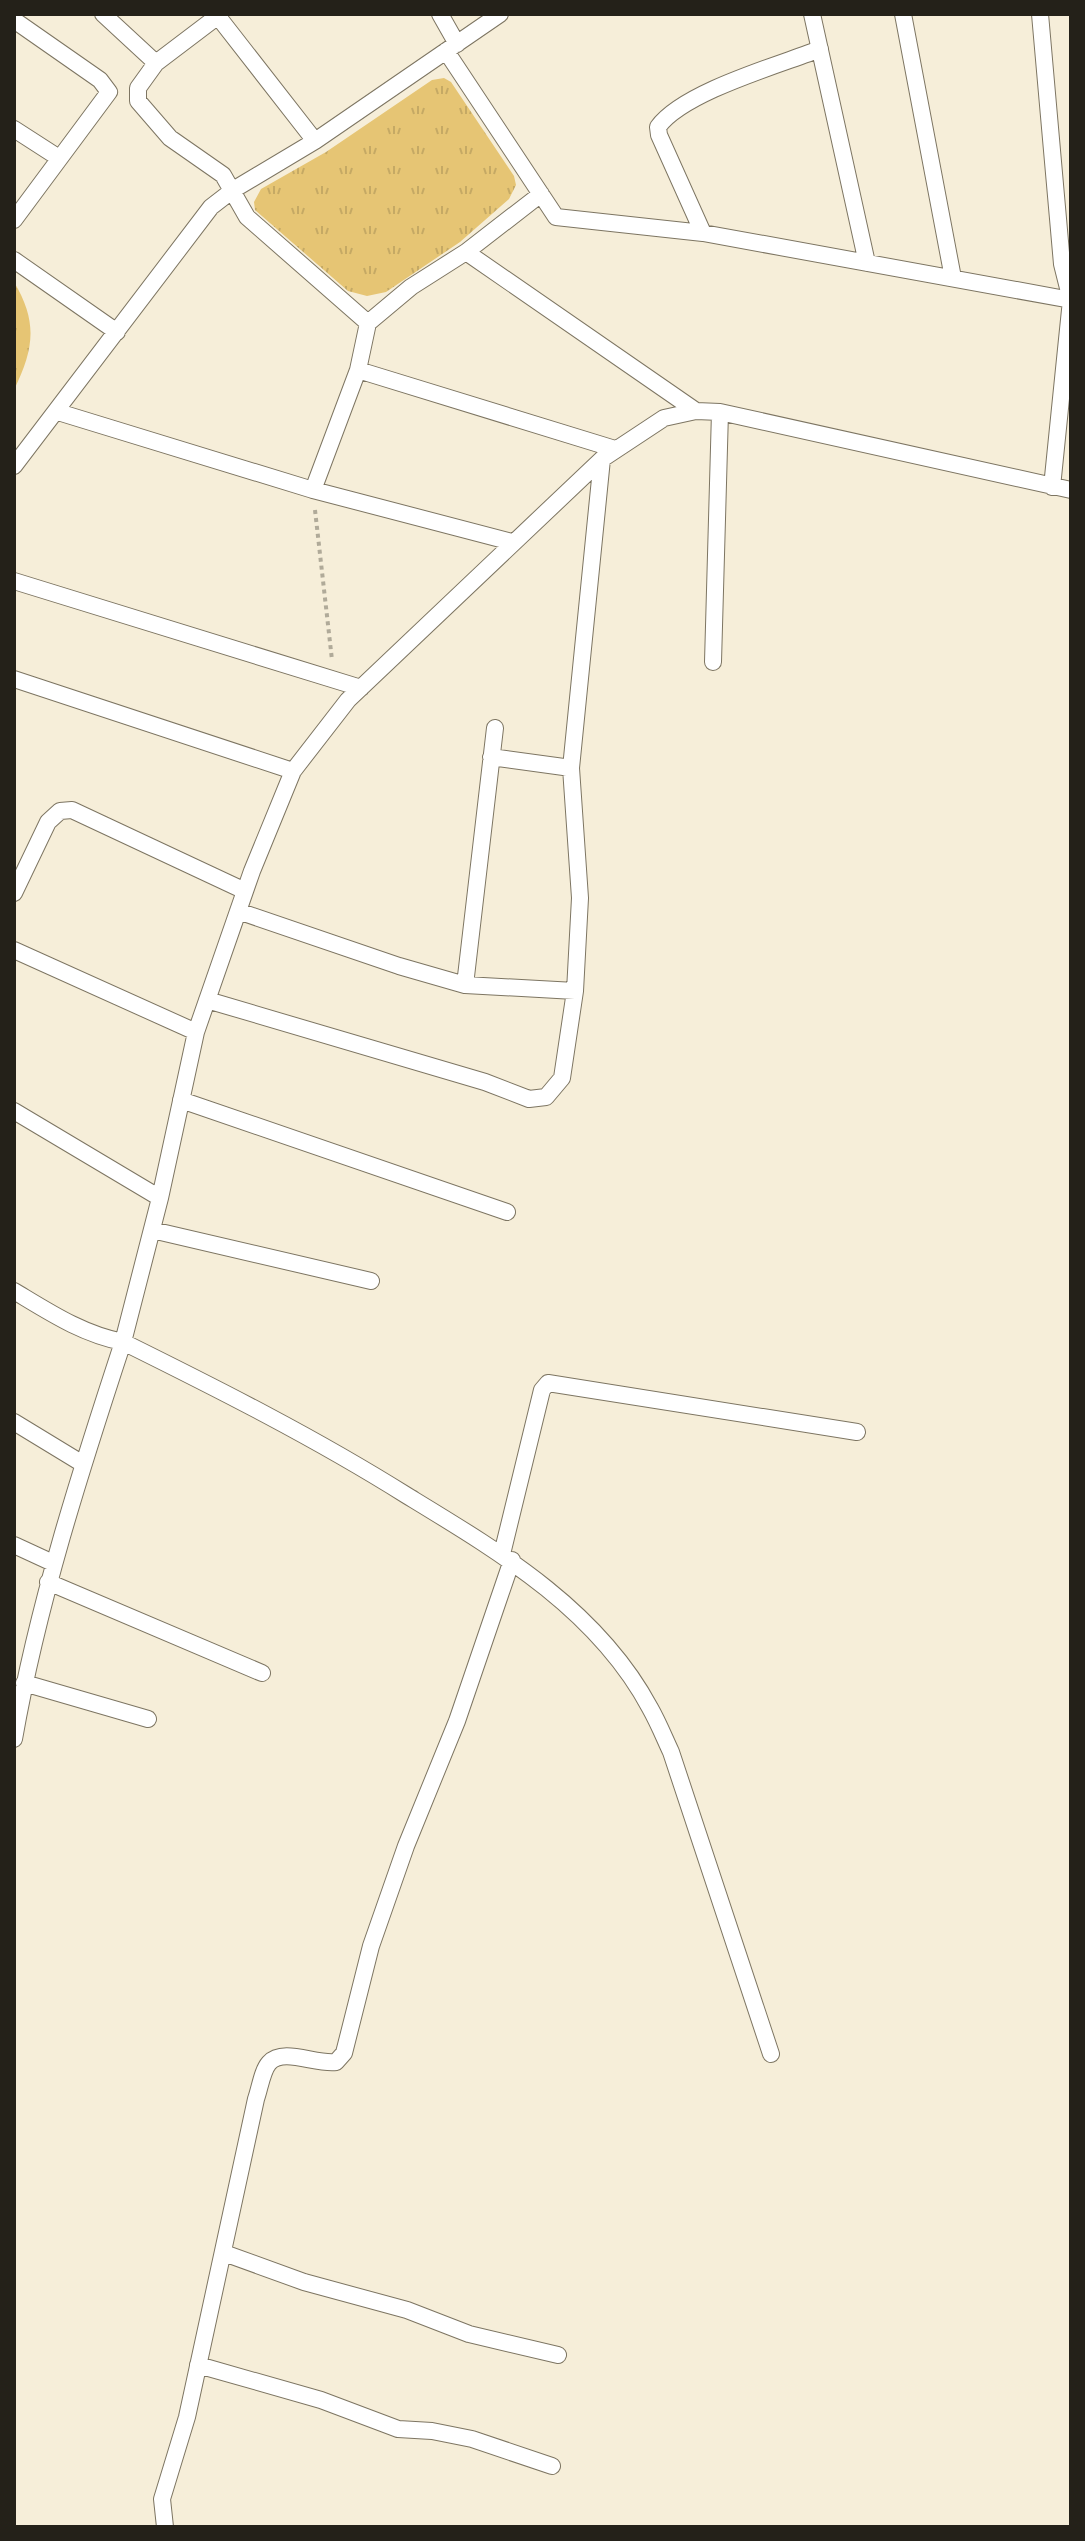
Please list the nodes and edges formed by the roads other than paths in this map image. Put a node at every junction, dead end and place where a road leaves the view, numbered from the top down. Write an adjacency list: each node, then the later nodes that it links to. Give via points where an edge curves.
1 (103, 14): 11 (street)
2 (440, 14): 9 (street)
3 (500, 14): 9 (street)
4 (812, 14): 10 (street)
5 (903, 14): 24 (street)
6 (1040, 14): 25 (street, via 1062,264)
7 (217, 15): 11 (street); 15 (street)
8 (14, 20): 13 (street, via 100,80)
9 (451, 48): 15 (street); 18 (street)
10 (820, 49): 20 (street, via 721,86 667,116 658,127); 23 (street)
11 (156, 63): 12 (street)
12 (138, 88): 13 (street); 17 (street, via 138,101 159,127 223,175)
13 (109, 92): 16 (street)
14 (14, 129): 16 (street)
15 (315, 141): 17 (street)
16 (59, 158): 19 (street)
17 (233, 190): 26 (street, via 247,217); 27 (street, via 211,207)
18 (541, 194): 20 (street, via 556,217); 21 (street)
19 (14, 220)
20 (703, 233): 23 (street)
21 (466, 252): 26 (street); 29 (street)
22 (14, 260): 27 (street)
23 (867, 263): 24 (street)
24 (953, 278): 25 (street)
25 (1071, 300): 34 (street)
26 (368, 323): 28 (street)
27 (117, 332): 30 (street)
28 (358, 370): 32 (street); 35 (street)
29 (696, 411): 31 (street); 32 (street, via 664,418)
30 (58, 412): 33 (street); 35 (street)
31 (720, 412): 34 (street); 39 (street)
32 (608, 454): 37 (street); 44 (street)
33 (14, 466)
34 (1052, 487): 36 (street)
35 (313, 490): 37 (street)
36 (1071, 490)
37 (512, 542): 41 (street)
38 (14, 581): 41 (street)
39 (713, 662)
40 (14, 679): 45 (street)
41 (361, 688): 45 (street)
42 (495, 728): 43 (street)
43 (491, 757): 44 (street); 50 (street)
44 (571, 768): 51 (street, via 580,898)
45 (293, 771): 46 (street)
46 (245, 891): 47 (street, via 72,810 60,811 48,822); 48 (street)
47 (14, 893)
48 (238, 911): 50 (street); 52 (street)
49 (14, 950): 53 (street)
50 (465, 985): 51 (street)
51 (575, 991): 52 (street, via 562,1078 546,1097 529,1099)
52 (207, 1000): 53 (street)
53 (196, 1032): 54 (street)
54 (181, 1100): 56 (street); 57 (street)
55 (14, 1111): 56 (street)
56 (160, 1198): 58 (street)
57 (507, 1212)
58 (152, 1230): 59 (street); 61 (street)
59 (371, 1281)
60 (14, 1291): 61 (street, via 98,1337)
61 (123, 1342): 64 (street); 66 (street, via 333,1450)
62 (14, 1422): 64 (street)
63 (857, 1432): 66 (street, via 548,1383 542,1390)
64 (83, 1464): 67 (street)
65 (14, 1545): 67 (street)
66 (507, 1557): 73 (street, via 598,1636 650,1706 671,1752); 74 (street, via 457,1721 371,1946 344,2053 336,2062 324,2064 288,2055 267,2064)
67 (53, 1563): 68 (street)
68 (48, 1582): 69 (street); 70 (street)
69 (262, 1673)
70 (24, 1683): 71 (street); 72 (street)
71 (148, 1719)
72 (14, 1739)
73 (771, 2054)
74 (224, 2253): 75 (street, via 469,2334); 76 (street)
75 (558, 2355)
76 (198, 2365): 77 (street, via 321,2400 398,2429 472,2439); 78 (street, via 162,2499)
77 (552, 2466)
78 (165, 2527)

